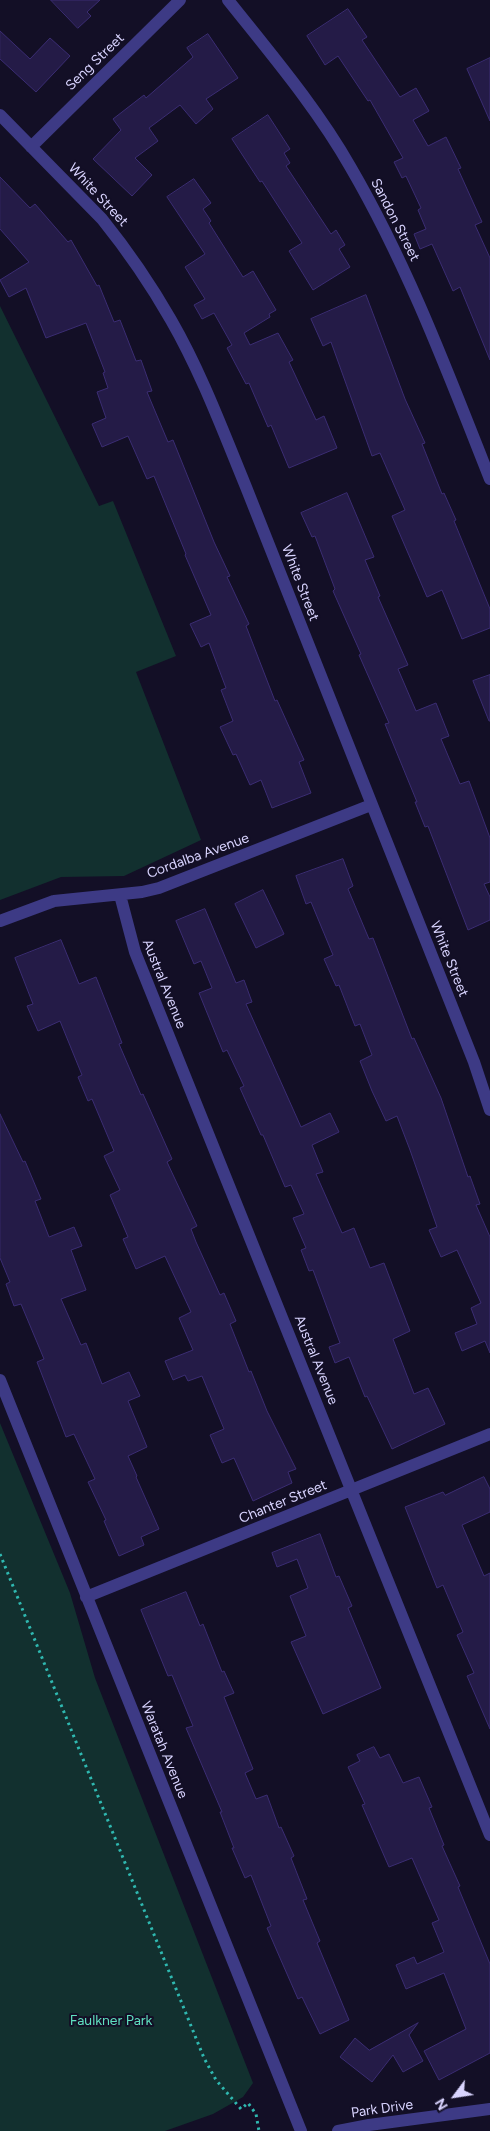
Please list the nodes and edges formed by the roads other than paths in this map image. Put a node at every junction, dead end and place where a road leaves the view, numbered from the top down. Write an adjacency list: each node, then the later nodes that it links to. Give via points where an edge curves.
1 (180, 0): 4 (street, Seng Street)
2 (228, 0): 5 (street, Sandon Street, via 328,130 370,200 420,308)
3 (0, 115): 4 (street, White Street)
4 (31, 146): 6 (street, White Street, via 102,219 172,321 242,477)
5 (490, 479)
6 (371, 805): 7 (street, Cordalba Avenue, via 159,888); 9 (street, White Street, via 474,1062)
7 (120, 894): 8 (street, Cordalba Avenue, via 54,901); 12 (street, Austral Avenue, via 135,952)
8 (0, 921)
9 (490, 1110)
10 (0, 1380): 13 (street, Waratah Avenue)
11 (490, 1434): 12 (street, Chanter Street)
12 (352, 1490): 13 (street, Chanter Street); 14 (street, Austral Avenue)
13 (86, 1597): 16 (street, Waratah Avenue)
14 (490, 1835)
15 (490, 2109): 17 (street, Park Drive)
16 (301, 2131)
17 (338, 2131)

